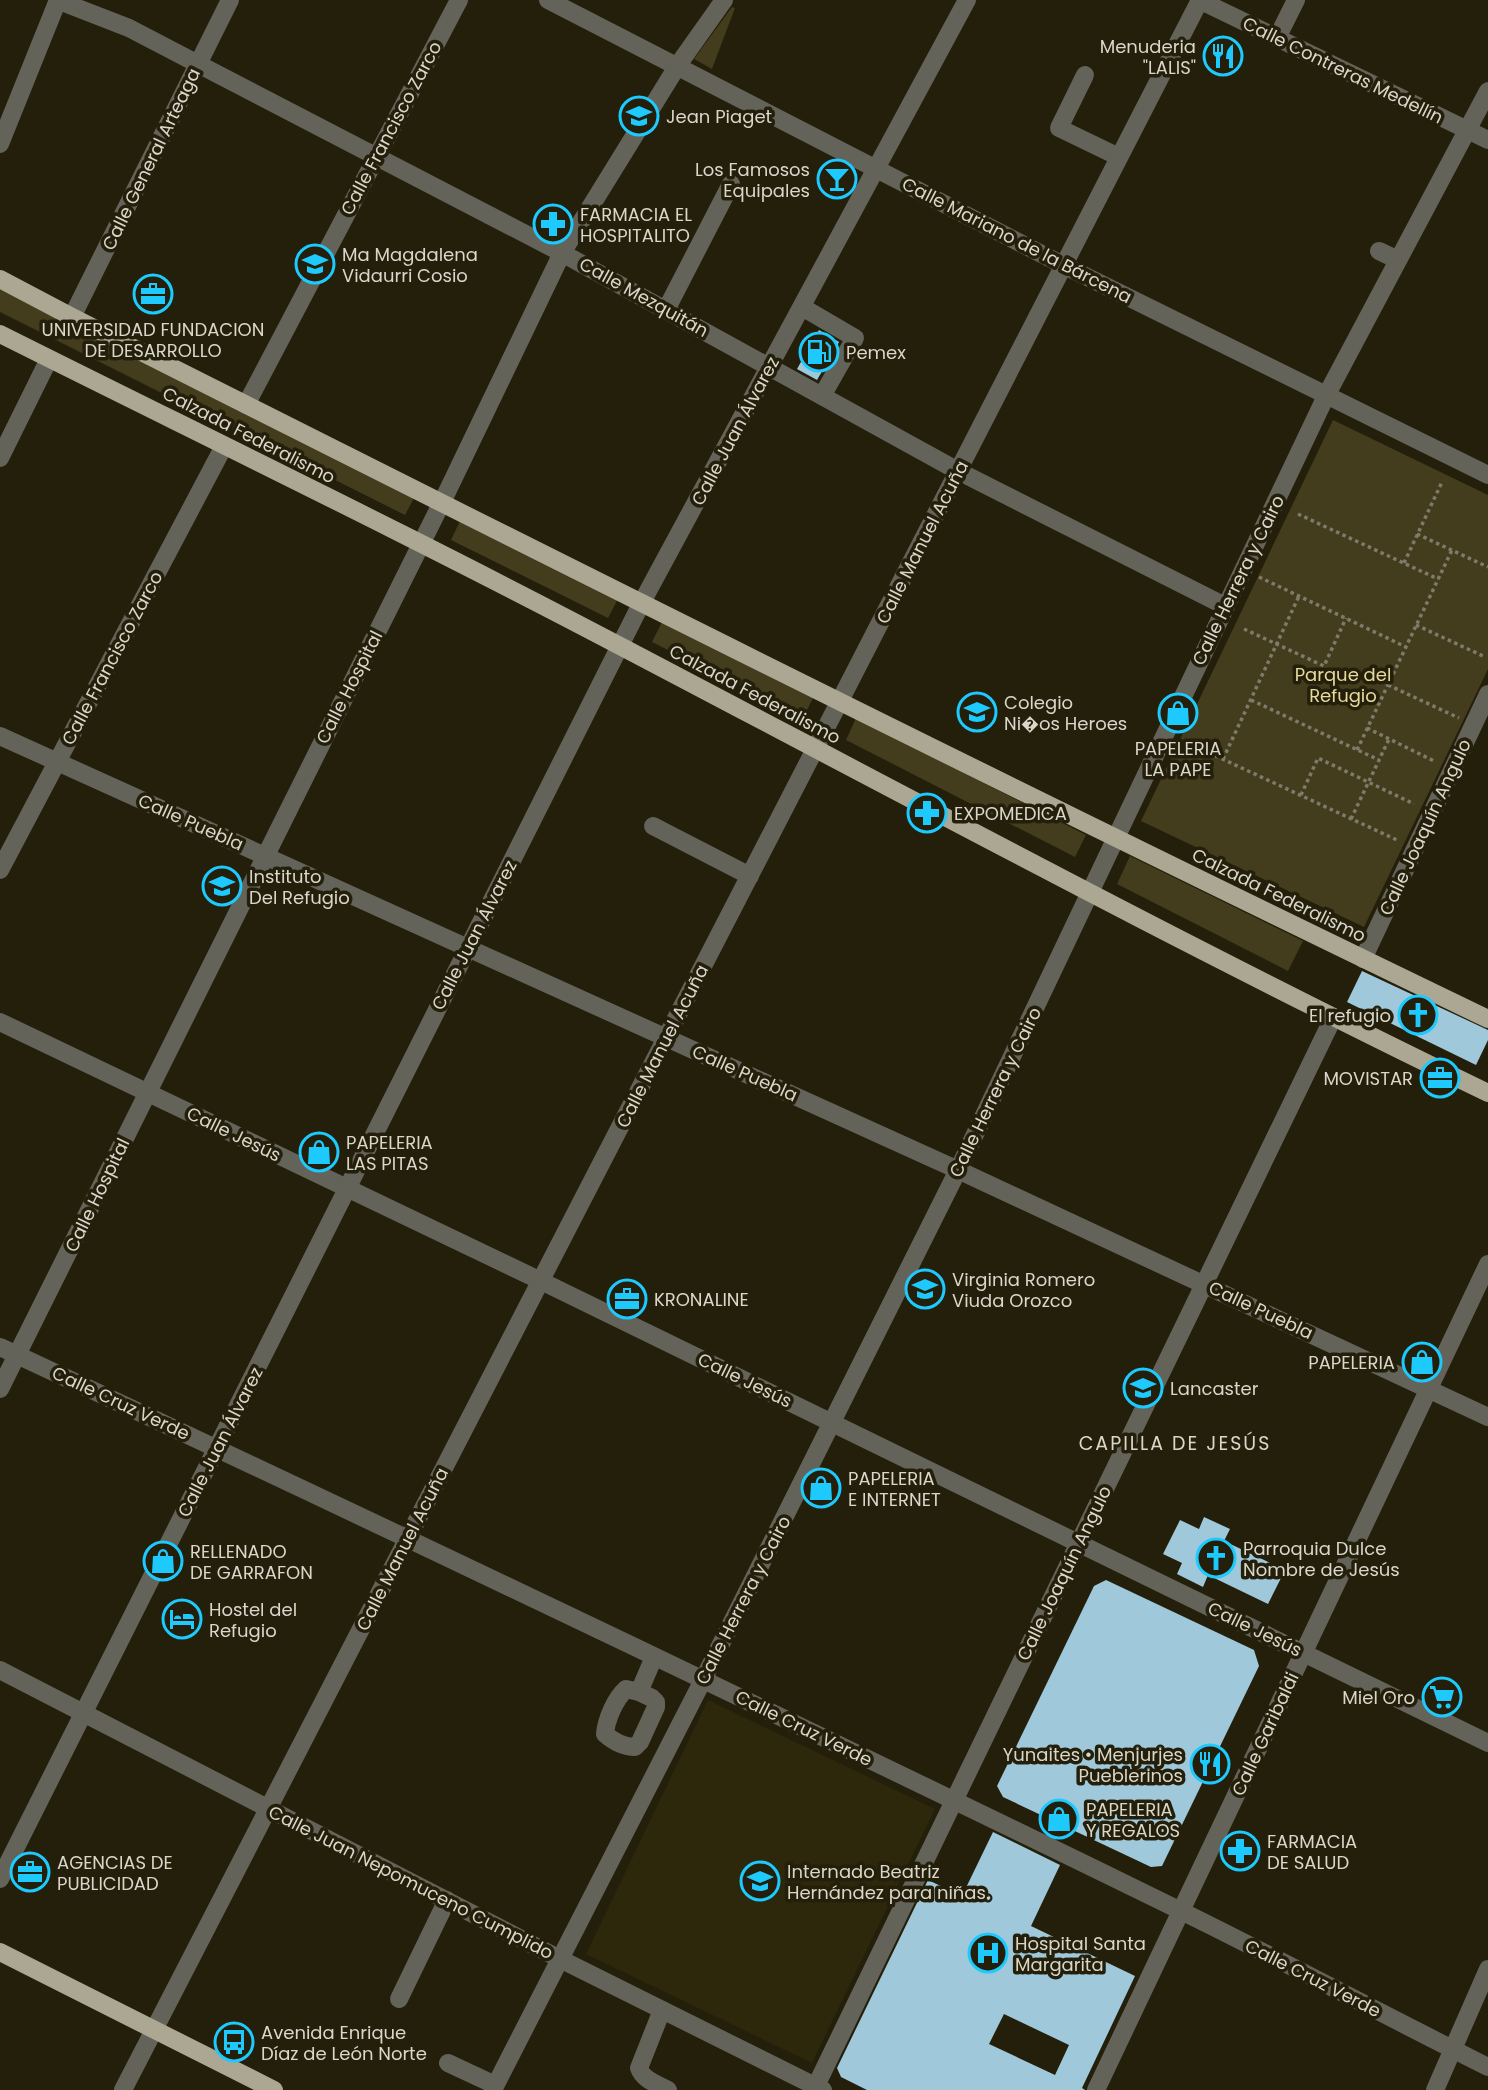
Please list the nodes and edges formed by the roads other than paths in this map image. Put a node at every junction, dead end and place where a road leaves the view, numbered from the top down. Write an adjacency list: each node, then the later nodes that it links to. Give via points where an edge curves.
1 (58, 0): 10 (street, Calle Mezquitán, via 129,28); 16 (street)
2 (230, 0): 10 (street, Calle General Arteaga)
3 (459, 0): 17 (street, Calle Francisco Zarco)
4 (548, 0): 11 (street, Calle Mariano de la Bárcena)
5 (724, 0): 11 (street, Calle Hospital)
6 (967, 0): 19 (street, Calle Juan Álvarez)
7 (1199, 0): 9 (street, Calle Contreras Medellín); 18 (street, Calle Manuel Acuña)
8 (1296, 0): 9 (street)
9 (1277, 38): 14 (street, Calle Contreras Medellín)
10 (198, 64): 17 (street, Calle Mezquitán); 28 (street, Calle General Arteaga)
11 (678, 65): 19 (street, Calle Mariano de la Bárcena); 22 (street, Calle Hospital)
12 (1085, 75): 18 (street, via 1059,128)
13 (1488, 91): 14 (street, Calle Herrera y Cairo)
14 (1467, 129): 15 (street, Calle Contreras Medellín); 23 (street, Calle Herrera y Cairo)
15 (1488, 140)
16 (0, 144)
17 (376, 156): 22 (street, Calle Mezquitán); 34 (street, Calle Francisco Zarco)
18 (1119, 157): 24 (street, Calle Manuel Acuña)
19 (877, 168): 24 (street, Calle Mariano de la Bárcena); 26 (street, Calle Juan Álvarez)
20 (731, 184): 27 (street)
21 (1379, 251): 23 (street)
22 (562, 253): 27 (street, Calle Mezquitán); 39 (street, Calle Hospital)
23 (1398, 260): 33 (street, Calle Herrera y Cairo)
24 (1063, 265): 33 (street, Calle Mariano de la Bárcena); 37 (street, Calle Manuel Acuña)
25 (0, 279): 28 (main road, Calzada Federalismo)
26 (802, 307): 31 (street, Calle Juan Álvarez); 32 (street, via 855,338)
27 (666, 310): 31 (street, Calle Mezquitán)
28 (72, 317): 34 (main road, Calzada Federalismo)
29 (0, 334): 30 (main road, Calzada Federalismo)
30 (49, 359): 35 (main road, Calzada Federalismo); 36 (street)
31 (769, 367): 32 (street, Calle Mezquitán); 41 (street, Calle Juan Álvarez)
32 (822, 396): 37 (street, Calle Mezquitán)
33 (1326, 397): 38 (street, Calle Mariano de la Bárcena); 42 (street, Calle Herrera y Cairo)
34 (246, 405): 39 (main road, Calzada Federalismo)
35 (224, 446): 40 (main road, Calzada Federalismo); 49 (street, Calle Francisco Zarco)
36 (0, 458)
37 (958, 471): 42 (street, Calle Mezquitán); 45 (street, Calle Manuel Acuña)
38 (1488, 475)
39 (441, 503): 40 (street, Calle Hospital); 41 (main road, Calzada Federalismo)
40 (421, 544): 43 (main road, Calzada Federalismo); 52 (street, Calle Hospital)
41 (642, 604): 43 (street, Calle Juan Álvarez); 45 (main road, Calzada Federalismo)
42 (1225, 606): 51 (street, Calle Herrera y Cairo)
43 (620, 646): 48 (main road, Calzada Federalismo); 56 (street, Calle Juan Álvarez)
44 (1488, 694): 46 (street, Calle Joaquín Angulo)
45 (840, 702): 48 (street, Calle Manuel Acuña); 51 (main road, Calzada Federalismo)
46 (1481, 729): 57 (street, Calle Joaquín Angulo)
47 (0, 736): 49 (street, Calle Puebla)
48 (815, 750): 54 (street, Calle Manuel Acuña); 55 (main road, Calzada Federalismo)
49 (57, 761): 52 (street, Calle Puebla); 53 (street, Calle Francisco Zarco)
50 (653, 826): 54 (street)
51 (1116, 839): 55 (street, Calle Herrera y Cairo); 57 (main road, Calzada Federalismo)
52 (265, 856): 56 (street, Calle Puebla); 62 (street, Calle Hospital)
53 (0, 870)
54 (750, 876): 61 (street, Calle Manuel Acuña)
55 (1090, 892): 58 (main road, Calzada Federalismo); 64 (street, Calle Herrera y Cairo)
56 (468, 948): 61 (street, Calle Puebla); 65 (street, Calle Juan Álvarez)
57 (1363, 959): 59 (main road, Calzada Federalismo)
58 (1333, 1018): 63 (main road, Calzada Federalismo); 68 (street, Calle Joaquín Angulo)
59 (1488, 1019)
60 (0, 1022): 62 (street, Calle Jesús)
61 (666, 1037): 64 (street, Calle Puebla); 67 (street, Calle Manuel Acuña)
62 (148, 1092): 65 (street, Calle Jesús); 70 (street, Calle Hospital)
63 (1488, 1093)
64 (958, 1170): 68 (street, Calle Puebla); 74 (street, Calle Herrera y Cairo)
65 (347, 1189): 67 (street, Calle Jesús); 75 (street, Calle Juan Álvarez)
66 (1488, 1264): 72 (street, Calle Garibaldi)
67 (541, 1281): 74 (street, Calle Jesús); 76 (street, Calle Manuel Acuña)
68 (1205, 1284): 72 (street, Calle Puebla); 77 (street, Calle Joaquín Angulo)
69 (0, 1347): 70 (street, Calle Cruz Verde)
70 (17, 1355): 71 (street, Calle Hospital); 75 (street, Calle Cruz Verde)
71 (0, 1389)
72 (1429, 1389): 73 (street, Calle Puebla); 78 (street, Calle Garibaldi)
73 (1488, 1417)
74 (832, 1422): 77 (street, Calle Jesús); 81 (street, Calle Herrera y Cairo)
75 (217, 1448): 76 (street, Calle Cruz Verde); 83 (street, Calle Juan Álvarez)
76 (407, 1539): 79 (street, Calle Cruz Verde); 86 (street, Calle Manuel Acuña)
77 (1079, 1543): 78 (street, Calle Jesús); 85 (street, Calle Joaquín Angulo)
78 (1304, 1653): 84 (street, Calle Jesús); 89 (street, Calle Garibaldi)
79 (654, 1657): 81 (street, Calle Cruz Verde); 82 (street)
80 (0, 1670): 83 (street, Calle Juan Nepomuceno Cumplido)
81 (703, 1680): 85 (street, Calle Cruz Verde); 91 (street, Calle Herrera y Cairo)
82 (639, 1692)
83 (84, 1713): 86 (street, Calle Juan Nepomuceno Cumplido); 87 (street, Calle Juan Álvarez)
84 (1488, 1743)
85 (954, 1801): 89 (street, Calle Cruz Verde); 100 (street, Calle Joaquín Angulo)
86 (268, 1808): 88 (street, Calle Juan Nepomuceno Cumplido); 95 (street, Calle Manuel Acuña)
87 (0, 1879)
88 (447, 1900): 91 (street, Calle Juan Nepomuceno Cumplido); 93 (street)
89 (1181, 1911): 96 (street, Calle Cruz Verde); 104 (street, Calle Garibaldi)
90 (0, 1952): 95 (main road)
91 (560, 1959): 94 (street, Calle Juan Nepomuceno Cumplido); 99 (street, Calle Herrera y Cairo)
92 (1488, 1969): 96 (street)
93 (399, 1999)
94 (662, 2010): 100 (street, Calle Juan Nepomuceno Cumplido); 103 (street, via 639,2068 646,2078)
95 (154, 2030): 101 (street, Calle Manuel Acuña); 102 (main road)
96 (1453, 2049): 98 (street, Calle Cruz Verde); 105 (street)
97 (448, 2063): 99 (street)
98 (1488, 2067)
99 (494, 2088)
100 (818, 2089)
101 (123, 2090)
102 (274, 2090)
103 (668, 2090)
104 (1097, 2090)
105 (1435, 2090)

